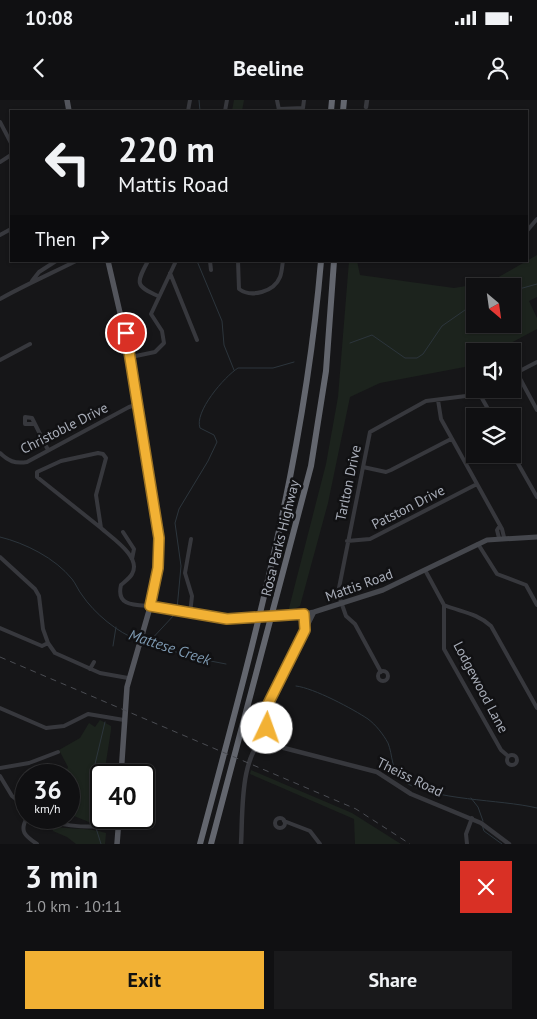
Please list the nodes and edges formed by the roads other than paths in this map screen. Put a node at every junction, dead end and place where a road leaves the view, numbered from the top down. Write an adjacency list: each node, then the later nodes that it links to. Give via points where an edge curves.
1 (277, 100): 5 (street)
2 (304, 100): 5 (street, via 303,108)
3 (367, 100): 4 (street)
4 (366, 106)
5 (279, 110)
6 (0, 122): 7 (street)
7 (10, 141)
8 (537, 219): 9 (street)
9 (528, 230)
10 (54, 262): 22 (street)
11 (74, 262): 22 (street)
12 (108, 262): 27 (main road)
13 (147, 262): 23 (street, via 139,284 142,289)
14 (176, 262): 21 (street)
15 (210, 262): 20 (street)
16 (238, 262): 17 (street, via 237,284 246,293 261,292 275,285 280,278)
17 (282, 262)
18 (321, 262): 82 (highway, Rosa Parks Highway, via 306,390 288,495)
19 (334, 262): 85 (highway, Rosa Parks Highway, via 326,371 311,466)
20 (211, 270)
21 (170, 273): 23 (street); 25 (street)
22 (32, 281): 24 (street)
23 (158, 296): 27 (street, via 151,314 162,331 164,343 155,352)
24 (0, 299)
25 (196, 340)
26 (30, 344): 28 (street)
27 (131, 357): 34 (main road)
28 (1, 358)
29 (537, 362): 30 (street)
30 (521, 371)
31 (521, 384): 35 (street)
32 (466, 395): 33 (street, Tarlton Drive)
33 (438, 400): 37 (street, via 441,419); 41 (street, Tarlton Drive, via 426,401 372,430)
34 (139, 404): 38 (street, Christoble Drive); 57 (main road, via 159,538 158,568)
35 (537, 410)
36 (34, 424): 38 (street)
37 (451, 439): 41 (street, via 386,472); 42 (street)
38 (48, 450): 39 (street, Christoble Drive, via 24,462 7,459)
39 (0, 453)
40 (518, 463): 43 (street)
41 (362, 467): 49 (street, Tarlton Drive)
42 (477, 484): 46 (street, via 500,527); 49 (street, Patston Drive, via 370,539)
43 (536, 495)
44 (101, 528): 44 (street, via 37,477 37,472 74,457 105,455 96,495); 52 (street)
45 (123, 532): 52 (street, via 134,549)
46 (501, 537): 47 (main road, Mattis Road); 50 (main road, Mattis Road)
47 (537, 537)
48 (192, 539): 59 (street, via 185,573 192,596)
49 (347, 541): 54 (street, Tarlton Drive, via 338,589)
50 (478, 544): 53 (main road, Mattis Road); 56 (street, via 496,574 526,585)
51 (0, 557): 63 (street, via 35,589)
52 (132, 559): 57 (street, via 132,574 121,585 120,596 125,603)
53 (426, 570): 54 (main road, Mattis Road); 55 (street, Lodgewood Lane)
54 (341, 604): 58 (main road, Mattis Road); 66 (street)
55 (444, 605): 69 (street, via 471,613 491,626); 73 (street, Lodgewood Lane, via 444,648 501,750)
56 (537, 605)
57 (150, 606): 59 (main road, Mattis Road); 67 (main road)
58 (314, 612): 60 (main road, Mattis Road); 62 (main road)
59 (190, 614): 60 (main road, Mattis Road, bridge, via 239,619)
60 (304, 614): 62 (street)
61 (0, 628): 63 (street, via 42,646)
62 (305, 630): 71 (street, via 267,706 265,720)
63 (48, 643): 65 (street, via 58,654)
64 (94, 662): 65 (street)
65 (90, 669): 67 (street)
66 (381, 672)
67 (128, 678): 70 (main road)
68 (0, 708): 70 (street, via 46,728 64,726 88,714)
69 (537, 708)
70 (124, 720): 74 (main road)
71 (270, 733): 78 (street, Theiss Road, via 284,748 372,770 411,794); 86 (street, via 252,751 244,797)
72 (58, 752): 75 (street, via 30,763)
73 (508, 756)
74 (122, 764)
75 (0, 768)
76 (0, 776): 77 (street)
77 (15, 798)
78 (472, 818): 88 (street); 89 (street, Theiss Road)
79 (284, 821): 87 (street, via 310,831)
80 (23, 829): 83 (street, via 24,836)
81 (118, 829): 84 (main road)
82 (200, 843)
83 (37, 844)
84 (117, 844)
85 (210, 844)
86 (241, 844)
87 (320, 844)
88 (466, 844)
89 (509, 844)

